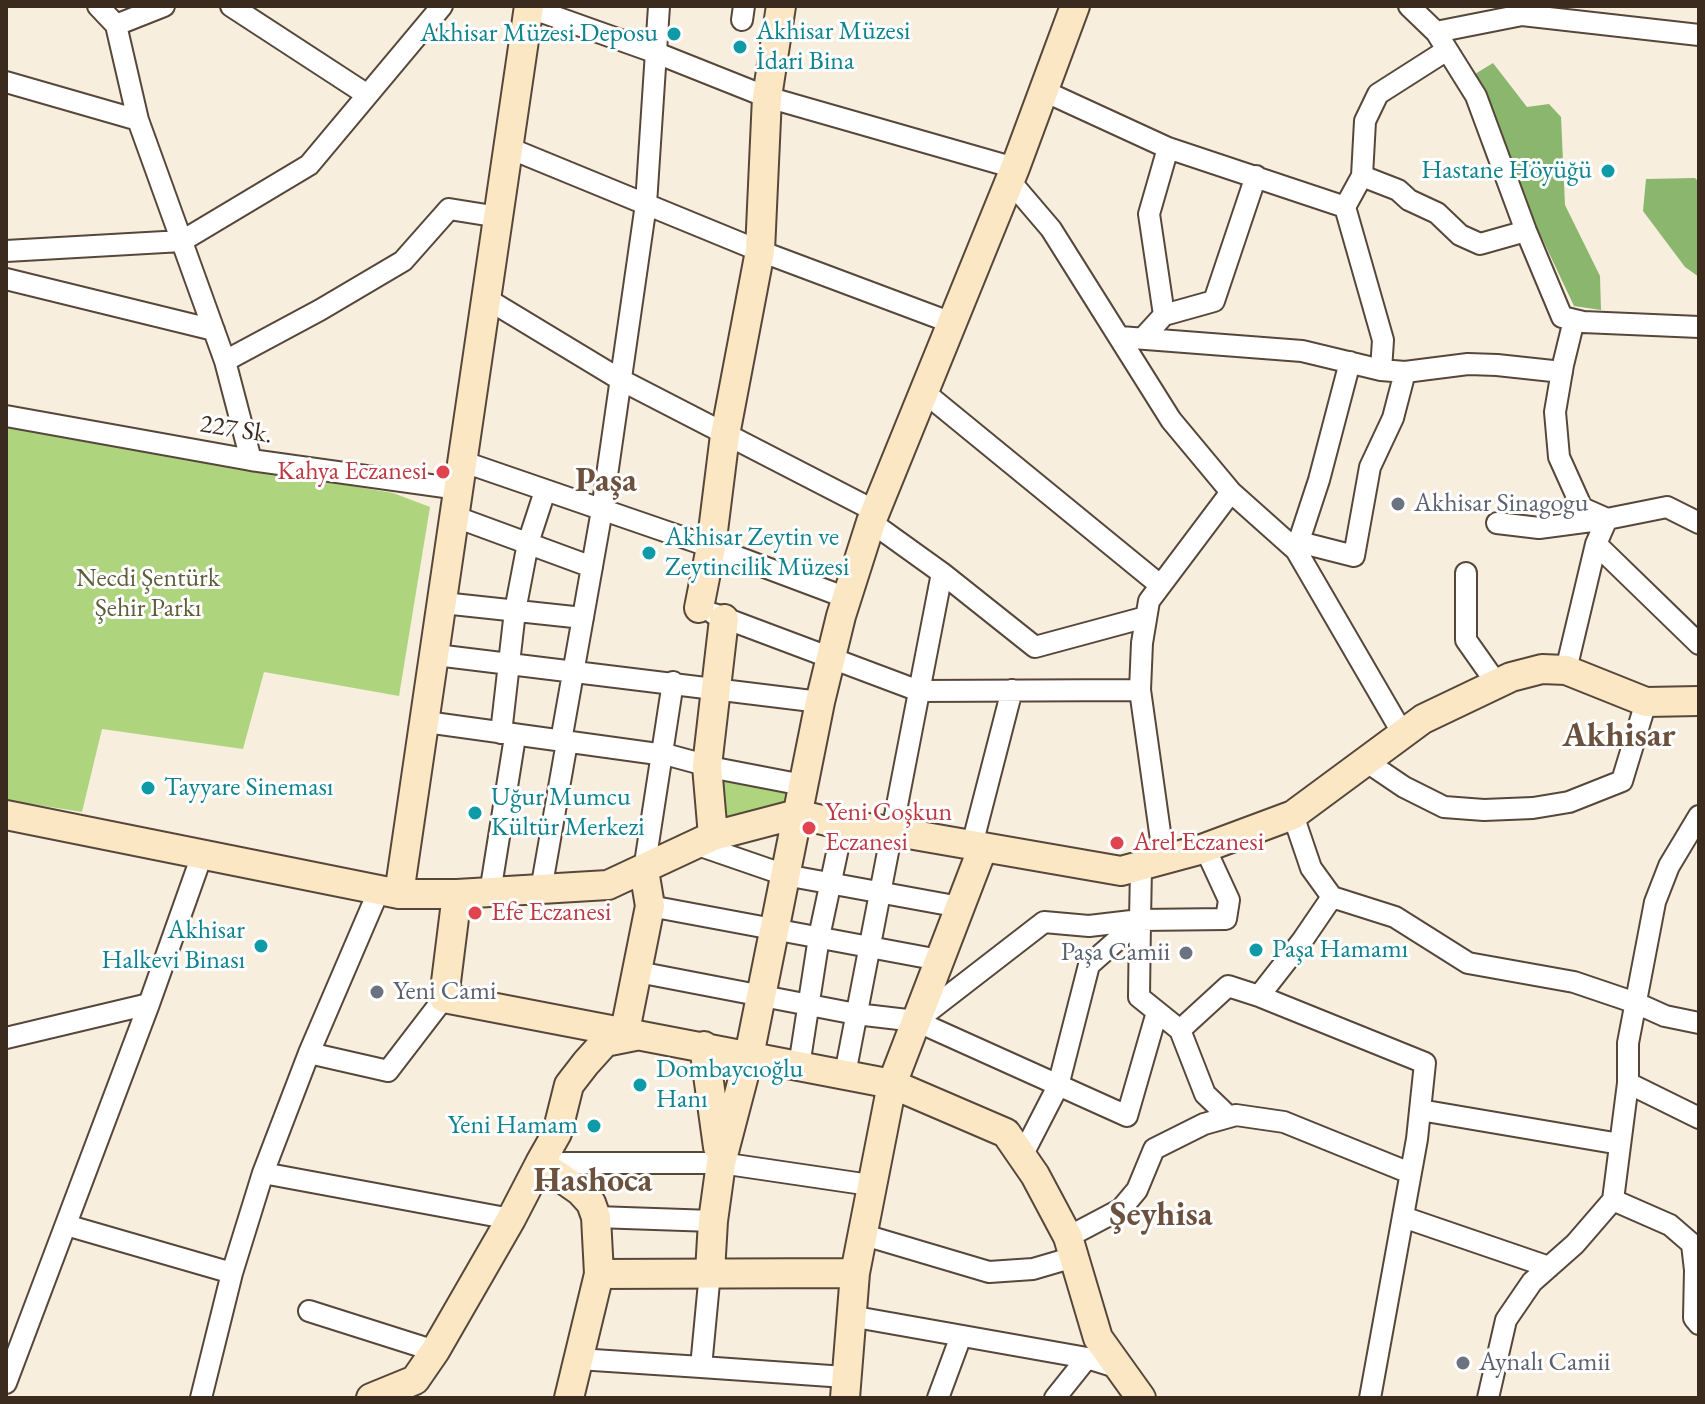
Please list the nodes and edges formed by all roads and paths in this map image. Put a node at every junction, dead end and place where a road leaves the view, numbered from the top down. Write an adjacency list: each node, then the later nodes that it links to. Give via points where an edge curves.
1 (98, 6): 10 (street)
2 (164, 6): 10 (street)
3 (231, 6): 17 (street)
4 (442, 6): 17 (street)
5 (528, 6): 14 (street); 20 (street)
6 (659, 6): 14 (street)
7 (781, 6): 18 (street)
8 (1075, 6): 16 (street)
9 (1409, 6): 11 (street)
10 (116, 25): 19 (street)
11 (1436, 32): 12 (street, via 1522,15); 13 (street)
12 (1699, 35)
13 (1447, 50): 24 (street, via 1378,94 1365,121); 28 (street, via 1476,96)
14 (654, 52): 18 (street); 25 (street)
15 (6, 82): 19 (street)
16 (1044, 91): 21 (street); 22 (street)
17 (366, 94): 29 (street, via 309,165)
18 (767, 97): 22 (street); 31 (street)
19 (138, 120): 29 (street)
20 (509, 148): 25 (street); 27 (street)
21 (1168, 148): 23 (street); 34 (street, via 1149,214)
22 (1012, 174): 36 (street); 39 (street)
23 (1256, 176): 26 (street); 34 (street, via 1214,301)
24 (1362, 176): 26 (street); 28 (street, via 1398,190 1480,244)
25 (646, 204): 31 (street); 46 (street)
26 (1345, 207): 43 (street, via 1383,340)
27 (499, 217): 33 (street); 41 (street, via 449,209 403,261)
28 (1526, 231): 35 (street, via 1562,317)
29 (182, 241): 30 (street); 38 (street)
30 (6, 251)
31 (760, 251): 36 (street); 49 (street)
32 (6, 279): 38 (street)
33 (487, 299): 46 (street); 51 (street)
34 (1164, 315): 40 (street)
35 (1574, 320): 37 (street); 45 (street)
36 (952, 323): 47 (street)
37 (1699, 327)
38 (214, 330): 41 (street)
39 (1120, 337): 40 (street); 53 (street, via 1171,420)
40 (1143, 338): 42 (street, via 1302,351)
41 (225, 361): 50 (street)
42 (1350, 362): 43 (street); 61 (street)
43 (1381, 370): 44 (street)
44 (1405, 372): 45 (street, via 1483,364); 61 (street, via 1393,418 1370,467 1354,556)
45 (1562, 372): 56 (street, via 1555,412 1559,457 1582,508)
46 (621, 380): 49 (street); 54 (street)
47 (924, 392): 55 (street); 66 (street)
48 (6, 416): 50 (street, 227 Sk.)
49 (725, 435): 55 (street); 62 (street)
50 (251, 460): 51 (street, 227 Sk.)
51 (459, 489): 52 (street); 59 (street); 68 (street)
52 (545, 491): 54 (street); 59 (street)
53 (1231, 492): 61 (street); 66 (street)
54 (602, 510): 62 (street); 63 (street)
55 (873, 516): 64 (street); 67 (street)
56 (1607, 519): 57 (street, via 1539,528); 58 (street, via 1667,507); 60 (street)
57 (1497, 523)
58 (1699, 523)
59 (528, 543): 63 (street); 69 (street)
60 (1596, 544): 73 (street); 77 (street)
61 (1298, 546): 89 (street)
62 (711, 547): 67 (street); 70 (street)
63 (592, 567): 72 (street)
64 (942, 573): 71 (street, via 1035,647); 84 (street)
65 (1466, 573): 80 (street, via 1466,640)
66 (1160, 585): 71 (street)
67 (847, 598): 75 (street)
68 (443, 603): 69 (street); 74 (street)
69 (515, 611): 72 (street); 76 (street)
70 (712, 613): 75 (street); 81 (street)
71 (1146, 617): 83 (street)
72 (583, 618): 78 (street)
73 (1699, 644)
74 (436, 655): 76 (street); 88 (street)
75 (831, 660): 84 (street); 86 (street)
76 (510, 664): 78 (street); 90 (street)
77 (1566, 670): 80 (street, via 1542,669); 87 (street)
78 (573, 671): 79 (street); 91 (street)
79 (673, 682): 81 (street); 92 (street)
80 (1497, 684): 89 (street)
81 (716, 688): 86 (street); 94 (street)
82 (1012, 690): 83 (street); 84 (street); 103 (street)
83 (1140, 690): 106 (street)
84 (919, 691): 101 (street)
85 (1699, 701): 87 (street)
86 (820, 702): 95 (street)
87 (1646, 702): 93 (street, via 1622,781 1569,802 1484,810 1444,807)
88 (426, 722): 90 (street); 111 (street)
89 (1403, 734): 93 (street)
90 (508, 738): 91 (street); 112 (street)
91 (564, 741): 92 (street); 110 (street)
92 (663, 755): 94 (street); 107 (street)
93 (1367, 762): 98 (street)
94 (707, 766): 95 (street); 102 (street)
95 (803, 785): 96 (street)
96 (797, 814): 100 (street); 102 (street); 108 (street)
97 (6, 815): 105 (street)
98 (1293, 815): 104 (street); 115 (street, via 1311,868)
99 (1699, 816): 127 (street, via 1655,902)
100 (843, 825): 101 (street); 109 (street)
101 (891, 831): 103 (street); 114 (street)
102 (704, 840): 107 (street); 108 (street)
103 (978, 846): 106 (street, via 1121,871); 117 (street)
104 (1205, 848): 106 (street); 118 (street, via 1229,900 1226,919)
105 (202, 855): 111 (street); 128 (street)
106 (1152, 864): 118 (street)
107 (644, 870): 110 (street, via 608,885); 116 (street)
108 (785, 875): 109 (street); 119 (street)
109 (830, 884): 114 (street); 120 (street)
110 (541, 890): 112 (street)
111 (389, 892): 113 (street); 138 (street)
112 (490, 893): 113 (street)
113 (457, 894): 126 (street)
114 (879, 894): 117 (street); 121 (street)
115 (1332, 897): 125 (street); 127 (street, via 1395,917 1468,963 1574,982)
116 (650, 906): 119 (street); 123 (street)
117 (960, 907): 122 (street)
118 (1140, 920): 130 (street, via 1139,997); 132 (street, via 1089,926 1044,922); 144 (street, via 1089,965)
119 (775, 928): 120 (street); 124 (street)
120 (819, 937): 121 (street); 129 (street)
121 (870, 948): 122 (street); 131 (street)
122 (939, 960): 132 (street)
123 (638, 972): 124 (street); 135 (street)
124 (761, 994): 129 (street); 139 (street)
125 (1259, 996): 134 (street, via 1228,986); 145 (street, via 1425,1063)
126 (444, 998): 135 (street); 138 (street, via 388,1071)
127 (1636, 1003): 133 (street); 142 (street)
128 (149, 1004): 136 (street); 160 (street)
129 (808, 1004): 131 (street); 140 (street)
130 (1157, 1012): 134 (street); 144 (street, via 1127,1116)
131 (856, 1014): 132 (street); 141 (street)
132 (916, 1021): 143 (street); 144 (street)
133 (1699, 1023)
134 (1180, 1030): 146 (street, via 1205,1094)
135 (633, 1033): 137 (street); 150 (street, via 605,1042 569,1085 557,1133)
136 (6, 1038)
137 (704, 1046): 139 (street); 151 (street)
138 (309, 1053): 152 (street)
139 (749, 1056): 140 (street); 151 (street)
140 (799, 1066): 141 (street)
141 (845, 1074): 143 (street)
142 (1628, 1083): 147 (street); 148 (street)
143 (892, 1084): 149 (street, via 1006,1133); 154 (street)
144 (1058, 1086): 149 (street)
145 (1420, 1110): 148 (street); 153 (street)
146 (1229, 1117): 153 (street, via 1284,1122); 162 (street, via 1154,1149 1137,1190 1121,1209)
147 (1699, 1118)
148 (1620, 1144): 155 (street)
149 (1022, 1156): 162 (street)
150 (540, 1163): 151 (street); 156 (street, via 580,1191); 158 (street)
151 (721, 1163): 154 (street); 159 (street)
152 (263, 1173): 158 (street); 166 (street)
153 (1410, 1173): 157 (street)
154 (870, 1185): 161 (street)
155 (1613, 1200): 163 (street); 164 (street, via 1670,1225 1692,1244)
156 (596, 1217): 159 (street); 168 (street)
157 (1403, 1217): 163 (street); 187 (street)
158 (511, 1219): 173 (street)
159 (713, 1221): 165 (street)
160 (66, 1225): 166 (street); 178 (street)
161 (861, 1234): 162 (street, via 989,1272 1033,1269); 167 (street)
162 (1071, 1247): 177 (street, via 1098,1338)
163 (1549, 1267): 188 (street, via 1506,1320)
164 (1697, 1271): 171 (street, via 1694,1318)
165 (710, 1272): 167 (street); 168 (street); 176 (street)
166 (232, 1273): 181 (street)
167 (855, 1273): 170 (street)
168 (599, 1274): 175 (street)
169 (309, 1311): 173 (street)
170 (850, 1316): 172 (street); 179 (street)
171 (1699, 1324)
172 (961, 1336): 174 (street); 184 (street)
173 (435, 1351): 180 (street)
174 (1087, 1358): 177 (street); 185 (street)
175 (578, 1359): 176 (street); 183 (street)
176 (701, 1367): 179 (street)
177 (1119, 1368): 186 (street)
178 (6, 1383)
179 (845, 1387)
180 (414, 1389): 182 (street)
181 (201, 1398)
182 (371, 1398)
183 (569, 1398)
184 (938, 1398)
185 (1055, 1398)
186 (1141, 1398)
187 (1370, 1398)
188 (1488, 1398)

